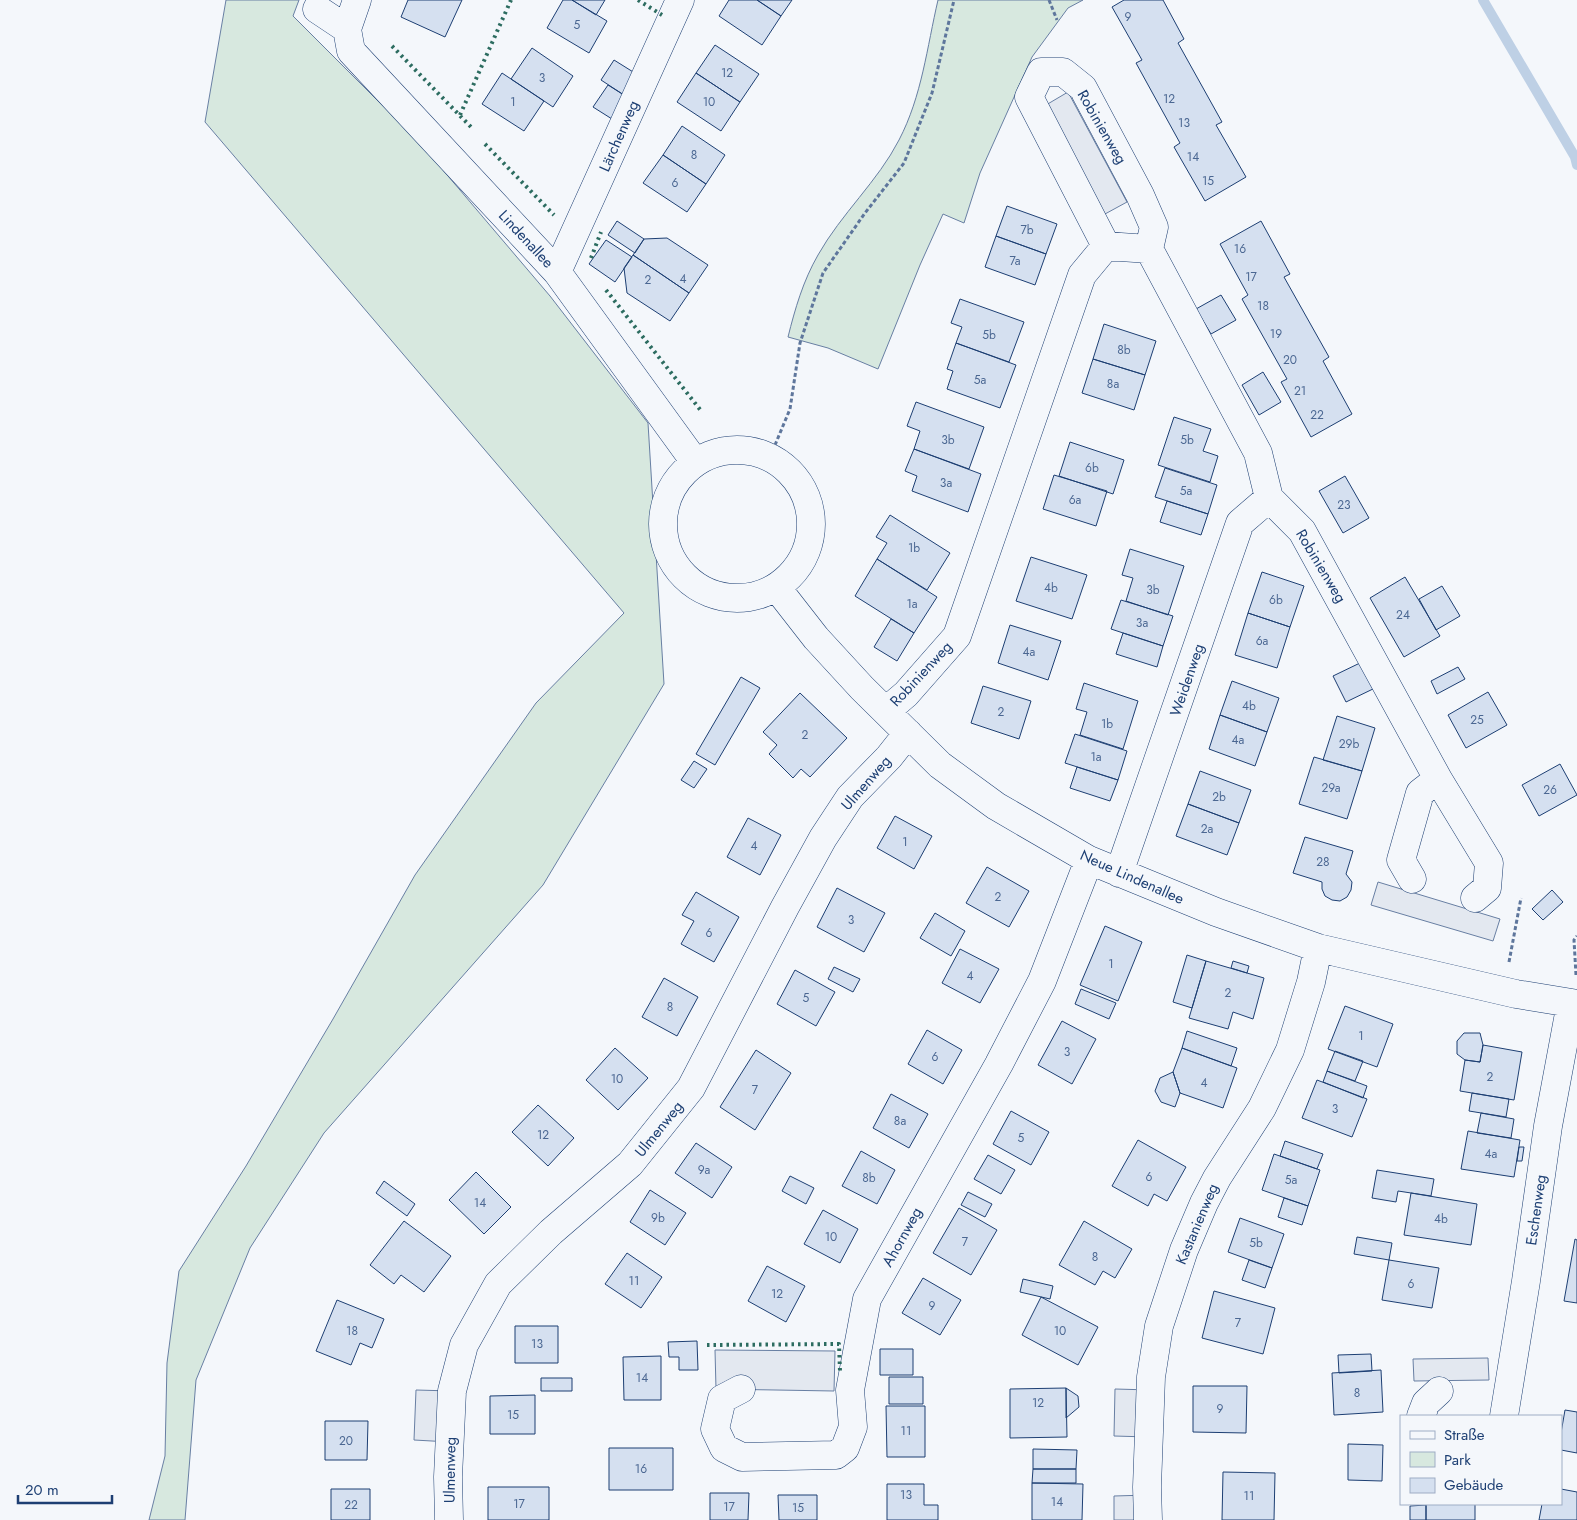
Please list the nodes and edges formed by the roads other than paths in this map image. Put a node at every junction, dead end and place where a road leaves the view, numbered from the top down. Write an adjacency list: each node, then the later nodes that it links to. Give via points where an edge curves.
1 (357, 0): 4 (street)
2 (680, 0): 7 (street, Lärchenweg)
3 (317, 9): 4 (street)
4 (347, 29): 7 (street, Lindenallee, via 351,51)
5 (1106, 246): 6 (street); 6 (street, Robinienweg, via 1029,97 1041,72 1063,72 1083,88 1154,227); 11 (street, Robinienweg, via 1082,275 957,636 906,694)
6 (1149, 249): 9 (street, via 1258,453)
7 (557, 272): 8 (street, Lindenallee)
8 (695, 462): 10 (street, via 678,478 667,499 662,522 665,544 674,566 690,583 710,594 733,599 756,597); 10 (street, via 719,452 745,450 770,457 791,473 806,495 812,520 808,547 796,570)
9 (1269, 498): 13 (street, Robinienweg, via 1302,531); 15 (street, Weidenweg, via 1240,524)
10 (777, 588): 11 (street, Neue Lindenallee, via 816,638)
11 (886, 711): 12 (street, Neue Lindenallee)
12 (908, 733): 14 (street, Neue Lindenallee, via 940,764 996,806); 24 (street, Ulmenweg, via 850,797 823,838 691,1088 630,1164 551,1232 498,1284 464,1345 452,1391)
13 (1438, 779): 16 (street, via 1420,794 1401,860); 17 (street, Robinienweg, via 1489,863 1487,888)
14 (1089, 860): 15 (street, Neue Lindenallee); 20 (street, Ahornweg, via 1042,981 867,1298 850,1390 853,1427 845,1448 836,1456 742,1457 724,1448 715,1429 722,1399)
15 (1119, 874): 18 (street, Neue Lindenallee)
16 (1412, 879)
17 (1475, 898)
18 (1318, 948): 19 (street, Neue Lindenallee, via 1516,994); 25 (street, Kastanienweg, via 1311,982 1283,1066 1262,1108 1204,1203 1184,1250 1159,1326 1151,1378)
19 (1574, 1004): 23 (street, Eschenweg, via 1548,1126)
20 (741, 1389)
21 (1439, 1391): 22 (street, via 1426,1403)
22 (1421, 1415)
23 (1504, 1415)
24 (449, 1520)
25 (1148, 1520)

